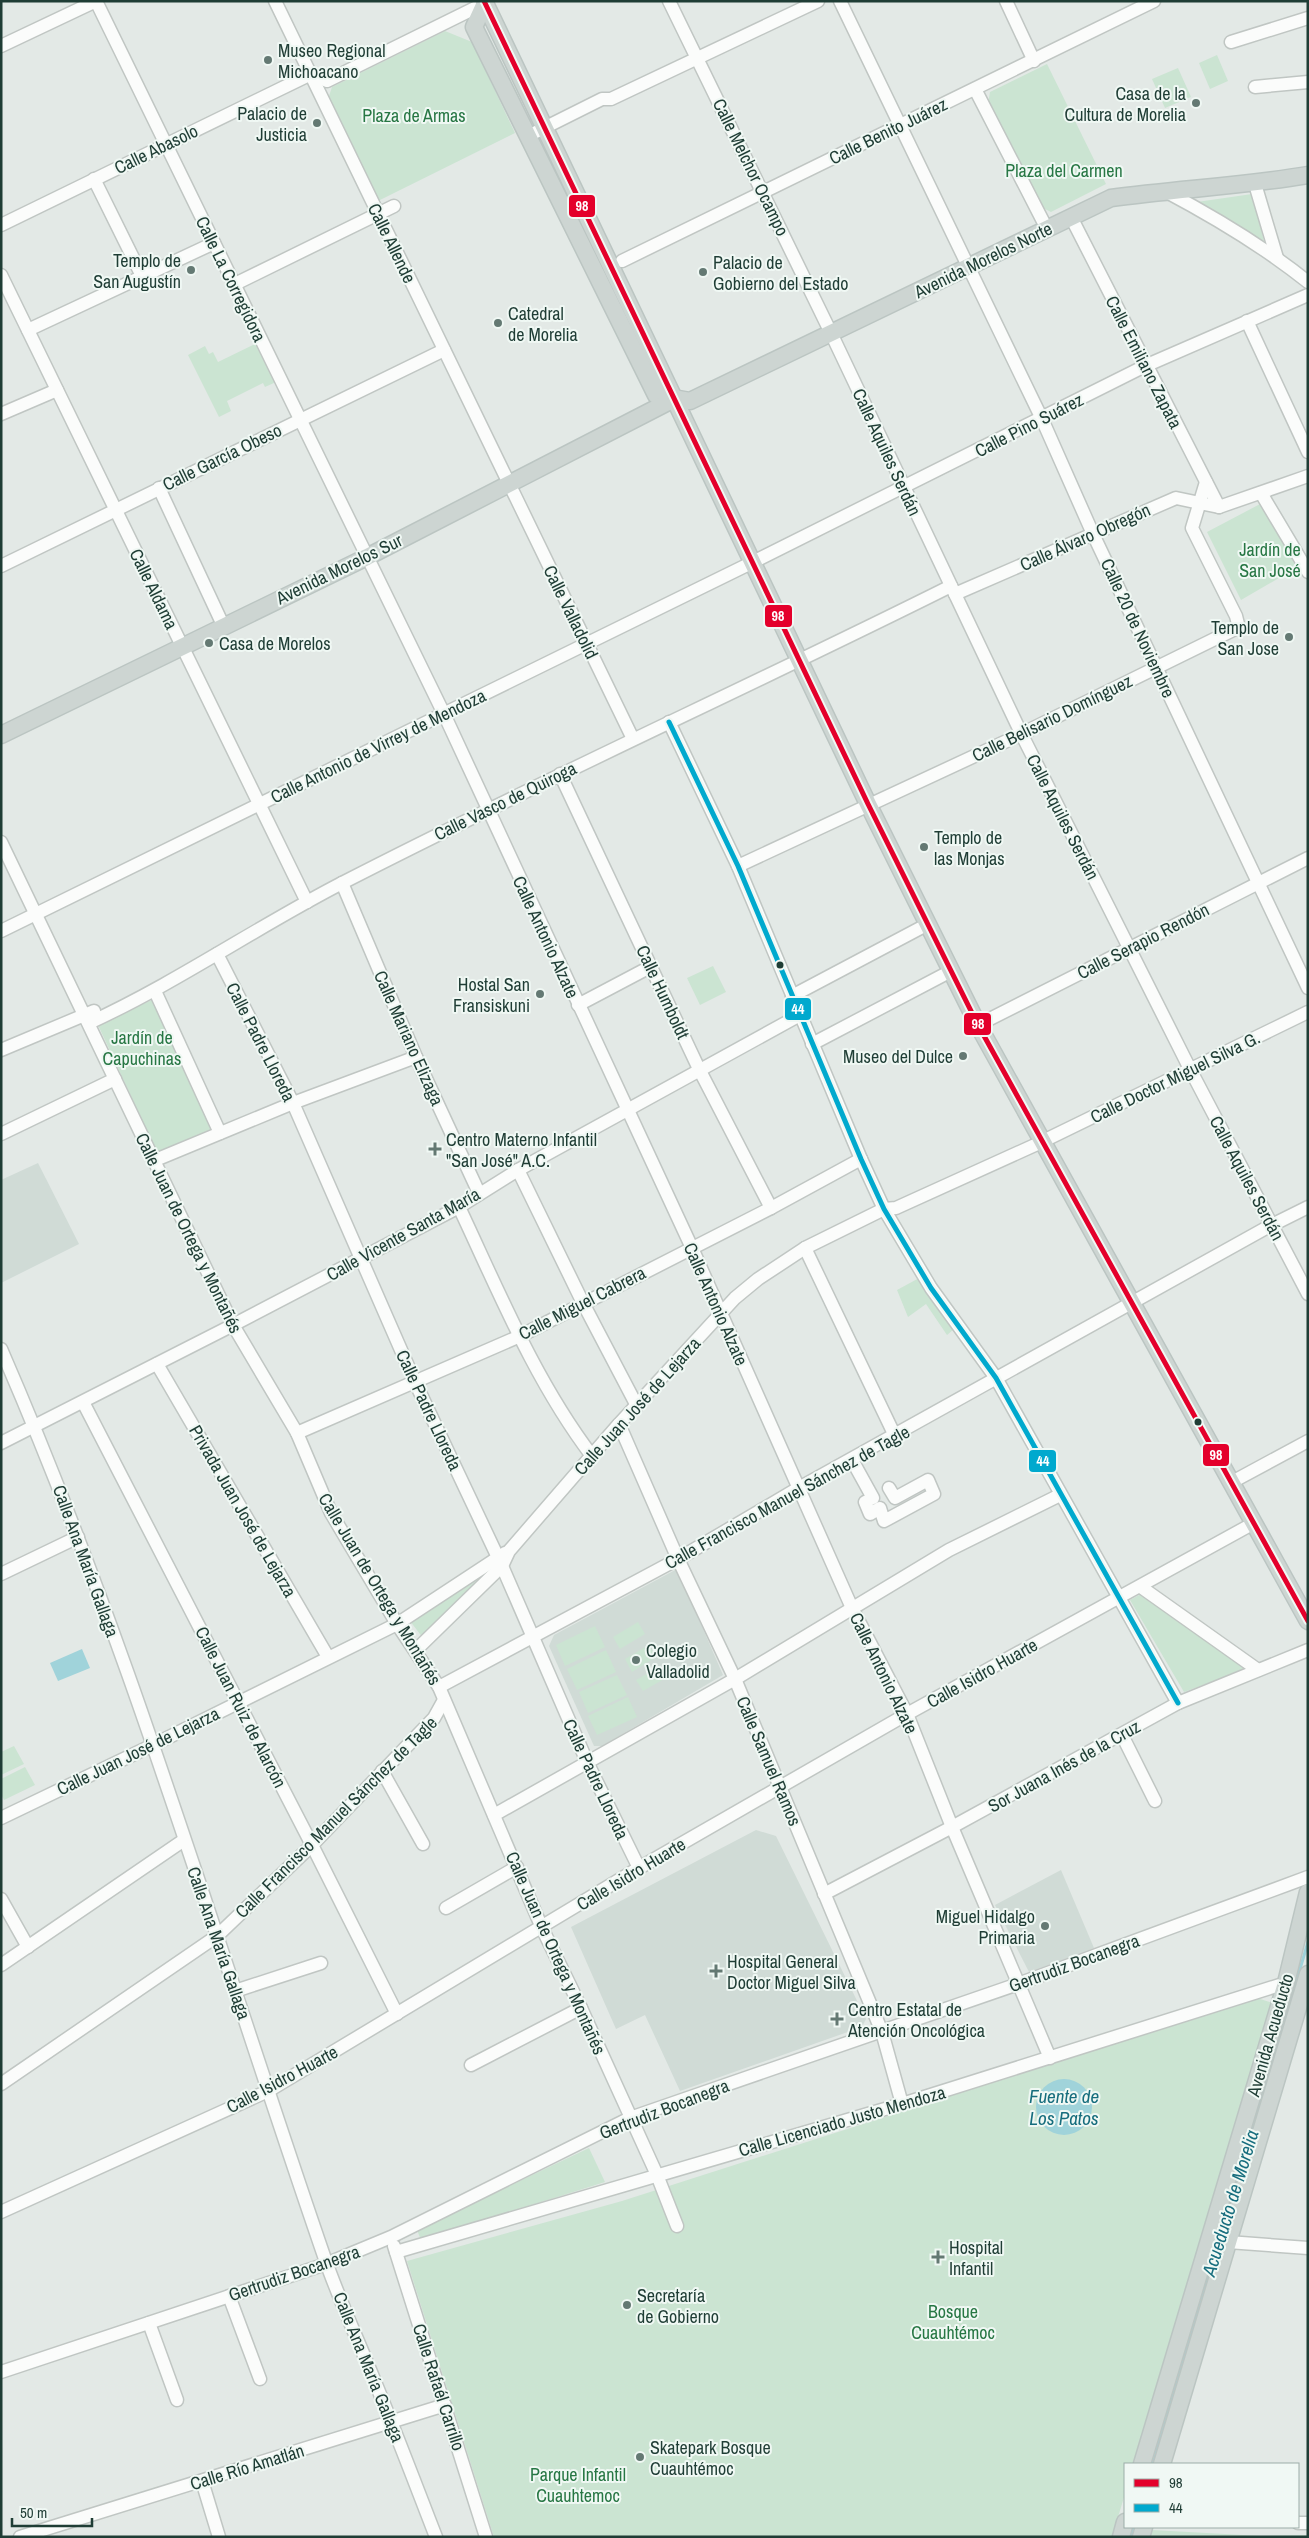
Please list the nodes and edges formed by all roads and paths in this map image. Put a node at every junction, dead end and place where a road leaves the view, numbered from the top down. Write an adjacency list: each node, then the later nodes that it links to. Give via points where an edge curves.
1 (96, 1): 11 (street); 21 (street, Calle La Corregidora)
2 (275, 1): 14 (street, Calle Allende)
3 (669, 1): 12 (street, Calle Melchor Ocampo)
4 (818, 1): 12 (street)
5 (840, 1): 18 (street, Calle 20 de Noviembre)
6 (1006, 1): 13 (street)
7 (1154, 1): 13 (street, Calle Benito Juárez)
8 (484, 2): 14 (street, via 327,81); 19 (main road); 20 (main road, via 474,28)
9 (1308, 18): 10 (street)
10 (1231, 42)
11 (1, 46)
12 (697, 58): 19 (street); 26 (street, Calle Melchor Ocampo)
13 (1034, 61): 17 (street, Calle Benito Juárez)
14 (310, 74): 21 (street, Calle Abasolo); 28 (street, Calle Allende)
15 (1308, 82): 16 (street)
16 (1255, 87)
17 (975, 89): 18 (street, Calle Benito Juárez); 31 (street)
18 (901, 125): 26 (street, Calle Benito Juárez); 35 (street, Calle 20 de Noviembre)
19 (544, 128): 20 (street); 47 (main road)
20 (528, 136): 47 (main road, via 656,395)
21 (166, 144): 23 (street, Calle Abasolo); 32 (street, Calle La Corregidora)
22 (1308, 175): 24 (main road, Avenida Morelos Norte)
23 (94, 179): 30 (street, Calle Abasolo); 37 (street)
24 (1255, 184): 25 (main road, Avenida Morelos Norte); 33 (street)
25 (1165, 191): 29 (main road, Avenida Morelos Norte, via 1111,198); 33 (street, via 1225,223)
26 (763, 192): 34 (street, Calle Benito Juárez); 43 (street, Calle Melchor Ocampo)
27 (394, 206): 28 (street)
28 (378, 214): 39 (street); 44 (street, Calle Allende)
29 (1071, 217): 31 (main road, Avenida Morelos Norte); 45 (street, Calle Emiliano Zapata)
30 (1, 224)
31 (1047, 229): 35 (main road, Avenida Morelos Norte)
32 (214, 243): 37 (street); 39 (street, Calle La Corregidora)
33 (1277, 258): 38 (street)
34 (622, 261)
35 (969, 267): 43 (main road, Avenida Morelos Norte); 50 (street, Calle 20 de Noviembre)
36 (1, 275): 42 (street, Calle Aldama)
37 (143, 278): 42 (street)
38 (1308, 282)
39 (233, 285): 49 (street, Calle La Corregidora)
40 (1308, 295): 41 (street, Calle Pino Suárez)
41 (1247, 321): 45 (street, Calle Pino Suárez); 51 (street)
42 (28, 330): 46 (street, Calle Aldama)
43 (831, 333): 47 (main road, Avenida Morelos Norte, via 690,402); 55 (street, Calle Aquiles Serdán)
44 (444, 350): 49 (street, Calle García Obeso); 54 (street, Calle Allende)
45 (1146, 366): 50 (street, Calle Pino Suárez); 53 (street, Calle Emiliano Zapata)
46 (57, 390): 48 (street); 60 (street, Calle Aldama)
47 (674, 398): 54 (main road, Avenida Morelos Sur); 63 (main road)
48 (1, 414)
49 (300, 419): 56 (street, Calle García Obeso); 62 (street, Calle La Corregidora)
50 (1042, 419): 55 (street, Calle Pino Suárez); 61 (street, Calle 20 de Noviembre)
51 (1308, 452)
52 (1308, 476): 57 (street)
53 (1206, 482): 58 (street); 59 (street, Calle Emiliano Zapata)
54 (509, 484): 62 (main road, Avenida Morelos Sur); 68 (street, Calle Valladolid)
55 (904, 487): 63 (street, Calle Pino Suárez); 66 (street, Calle Aquiles Serdán)
56 (159, 488): 60 (street, Calle García Obeso); 67 (street)
57 (1261, 493): 59 (street); 65 (street)
58 (1199, 503): 59 (street, Calle Álvaro Obregón); 61 (street, Calle Álvaro Obregón, via 1176,498); 71 (street, Calle Belisario Domínguez, via 1192,528 1238,624 1235,629)
59 (1218, 507)
60 (116, 510): 64 (street, Calle García Obeso); 69 (street, Calle Aldama)
61 (1093, 534): 66 (street, Calle Álvaro Obregón); 71 (street, Calle 20 de Noviembre)
62 (367, 557): 67 (main road, Avenida Morelos Sur); 72 (street, Calle Antonio Alzate)
63 (754, 562): 68 (street, Calle Antonio de Virrey de Mendoza); 70 (main road)
64 (1, 566)
65 (1308, 572)
66 (953, 590): 70 (street, Calle Álvaro Obregón); 74 (street, Calle Aquiles Serdán)
67 (222, 625): 69 (main road, Avenida Morelos Sur)
68 (586, 644): 72 (street, Calle Antonio de Virrey de Mendoza); 76 (street, Calle Valladolid)
69 (182, 646): 75 (main road, Avenida Morelos Sur); 78 (street, Calle Aldama)
70 (801, 661): 73 (street, Calle Vasco de Quiroga); 79 (main road)
71 (1156, 668): 74 (street, Calle Belisario Domínguez); 84 (street, Calle 20 de Noviembre)
72 (444, 714): 78 (street, Calle Antonio de Virrey de Mendoza); 80 (street, Calle Antonio Alzate)
73 (669, 722): 76 (street, Calle Vasco de Quiroga); 83 (street)
74 (1021, 733): 79 (street, Calle Belisario Domínguez); 90 (street, Calle Aquiles Serdán)
75 (1, 735)
76 (632, 739): 77 (street, Calle Vasco de Quiroga)
77 (560, 774): 80 (street, Calle Vasco de Quiroga); 92 (street, Calle Humboldt)
78 (260, 804): 86 (street, Calle Aldama); 87 (street, Calle Antonio de Virrey de Mendoza)
79 (868, 804): 83 (street, Calle Belisario Domínguez); 88 (main road)
80 (487, 810): 85 (street, Calle Vasco de Quiroga); 97 (street, Calle Antonio Alzate)
81 (1, 842): 87 (street, Calle Juan de Ortega y Montañés)
82 (1308, 858): 84 (street, Calle Serapio Rendón)
83 (738, 866): 96 (street)
84 (1259, 882): 90 (street, Calle Serapio Rendón); 94 (street, Calle 20 de Noviembre)
85 (342, 883): 86 (street, Calle Vasco de Quiroga); 104 (street, Calle Mariano Elizaga)
86 (307, 902): 91 (street, Calle Vasco de Quiroga)
87 (36, 914): 89 (street, Calle Antonio de Virrey de Mendoza); 100 (street, Calle Juan de Ortega y Montañés)
88 (928, 924): 93 (main road); 96 (street)
89 (1, 931)
90 (1129, 948): 101 (street, Calle Serapio Rendón); 106 (street, Calle Aquiles Serdán)
91 (217, 954): 95 (street, Calle Vasco de Quiroga); 100 (street, Calle Vasco de Quiroga); 108 (street, Calle Padre Lloreda)
92 (650, 967): 97 (street); 105 (street, Calle Humboldt)
93 (951, 971): 101 (main road); 102 (street)
94 (1308, 988)
95 (155, 991): 100 (street, Calle Vasco de Quiroga); 110 (street)
96 (792, 996): 99 (street)
97 (578, 1005): 109 (street, Calle Antonio Alzate)
98 (1308, 1012): 106 (street, Calle Doctor Miguel Silva G.)
99 (800, 1015): 102 (street); 105 (street, Calle Vicente Santa María)
100 (88, 1019): 103 (street, Calle Vasco de Quiroga); 107 (street, Calle Juan de Ortega y Montañés)
101 (978, 1025): 112 (main road)
102 (812, 1044): 113 (street)
103 (1, 1050)
104 (416, 1057): 108 (street); 116 (street, Calle Mariano Elizaga)
105 (699, 1069): 109 (street, Calle Vicente Santa María); 119 (street, Calle Humboldt)
106 (1190, 1071): 112 (street, Calle Doctor Miguel Silva G.); 121 (street, Calle Aquiles Serdán)
107 (115, 1078): 111 (street); 114 (street, Calle Juan de Ortega y Montañés)
108 (293, 1103): 110 (street); 124 (street, Calle Padre Lloreda)
109 (627, 1110): 115 (street, Calle Vicente Santa María); 122 (street, Calle Antonio Alzate)
110 (220, 1133): 114 (street)
111 (1, 1134)
112 (1043, 1141): 120 (street, Calle Juan José de Lejarza, via 896,1208); 126 (main road)
113 (860, 1159): 119 (street, Calle Miguel Cabrera); 120 (street)
114 (153, 1161): 129 (street, Calle Juan de Ortega y Montañés)
115 (518, 1170): 116 (street, Calle Vicente Santa María); 127 (street)
116 (479, 1192): 117 (street, Calle Vicente Santa María)
117 (459, 1207): 124 (street, Calle Vicente Santa María); 130 (street)
118 (1308, 1207): 121 (street, Calle Francisco Manuel Sánchez de Tagle)
119 (771, 1208): 122 (street, Calle Miguel Cabrera)
120 (884, 1209): 123 (street, Calle Juan José de Lejarza); 133 (street, via 931,1288)
121 (1272, 1225): 125 (street, Calle Aquiles Serdán); 126 (street, Calle Francisco Manuel Sánchez de Tagle)
122 (692, 1248): 127 (street, Calle Miguel Cabrera); 128 (street, Calle Antonio Alzate)
123 (805, 1248): 128 (street, Calle Juan José de Lejarza, via 758,1279); 140 (street)
124 (361, 1258): 129 (street, Calle Vicente Santa María); 134 (street, Calle Padre Lloreda)
125 (1308, 1294)
126 (1132, 1302): 133 (street, Calle Francisco Manuel Sánchez de Tagle); 145 (main road)
127 (583, 1303): 130 (street, Calle Miguel Cabrera); 136 (street)
128 (720, 1313): 136 (street, Calle Juan José de Lejarza); 147 (street, Calle Antonio Alzate)
129 (234, 1325): 132 (street, Calle Vicente Santa María); 139 (street, Calle Juan de Ortega y Montañés)
130 (520, 1336): 134 (street, Calle Miguel Cabrera); 143 (street, via 568,1425)
131 (1, 1350): 138 (street, Calle Ana María Gallaga)
132 (157, 1364): 135 (street, Calle Vicente Santa María); 162 (street, Privada Juan José de Lejarza)
133 (996, 1378): 140 (street, Calle Francisco Manuel Sánchez de Tagle); 148 (street)
134 (415, 1382): 139 (street, Calle Miguel Cabrera); 151 (street, Calle Padre Lloreda)
135 (83, 1402): 138 (street, Calle Vicente Santa María); 167 (street, Calle Juan Ruiz de Alarcón)
136 (637, 1406): 137 (street, Calle Juan José de Lejarza)
137 (619, 1424): 143 (street, Calle Juan José de Lejarza); 152 (street, Calle Samuel Ramos)
138 (35, 1426): 142 (street, Calle Vicente Santa María); 150 (street, Calle Ana María Gallaga)
139 (297, 1433): 158 (street, Calle Juan de Ortega y Montañés, via 331,1513)
140 (895, 1436): 144 (street, Calle Francisco Manuel Sánchez de Tagle)
141 (1308, 1442): 145 (street)
142 (1, 1443)
143 (592, 1456): 151 (street, Calle Juan José de Lejarza)
144 (852, 1460): 146 (street, via 873,1498 865,1502 870,1514 880,1508 884,1521 934,1494 928,1480 895,1498); 147 (street, Calle Francisco Manuel Sánchez de Tagle)
145 (1232, 1482): 149 (main road)
146 (889, 1488)
147 (797, 1489): 152 (street, Calle Francisco Manuel Sánchez de Tagle); 156 (street, Calle Antonio Alzate)
148 (1060, 1495): 155 (street); 156 (street, via 950,1550)
149 (1254, 1523): 154 (street, Calle Isidro Huarte); 157 (main road)
150 (78, 1537): 153 (street); 171 (street, Calle Ana María Gallaga)
151 (503, 1558): 158 (street, Calle Juan José de Lejarza); 159 (street, Calle Padre Lloreda); 160 (street, Calle Juan José de Lejarza)
152 (678, 1559): 159 (street, Calle Francisco Manuel Sánchez de Tagle); 164 (street, Calle Samuel Ramos)
153 (1, 1574)
154 (1141, 1587): 155 (street, Calle Isidro Huarte); 163 (street)
155 (1118, 1599): 168 (street); 169 (street, Calle Isidro Huarte)
156 (852, 1608): 164 (street); 169 (street, Calle Antonio Alzate)
157 (1308, 1621)
158 (397, 1624): 160 (street, Calle Juan de Ortega y Montañés); 162 (street, Calle Juan José de Lejarza)
159 (531, 1638): 165 (street, Calle Francisco Manuel Sánchez de Tagle); 172 (street, Calle Padre Lloreda)
160 (416, 1650): 165 (street, Calle Juan de Ortega y Montañés)
161 (1308, 1650): 163 (street, Sor Juana Inés de la Cruz)
162 (328, 1657): 167 (street, Calle Juan José de Lejarza)
163 (1258, 1670): 168 (street, Sor Juana Inés de la Cruz)
164 (735, 1679): 172 (street); 174 (street, Calle Samuel Ramos)
165 (439, 1687): 166 (street, Calle Juan de Ortega y Montañés)
166 (444, 1700): 173 (street, Calle Francisco Manuel Sánchez de Tagle, via 434,1718); 176 (street, Calle Juan de Ortega y Montañés)
167 (238, 1702): 171 (street, Calle Juan José de Lejarza); 181 (street, Calle Juan Ruiz de Alarcón)
168 (1178, 1703): 170 (street, Sor Juana Inés de la Cruz)
169 (907, 1714): 174 (street, Calle Isidro Huarte); 178 (street, Calle Antonio Alzate)
170 (1122, 1735): 175 (street); 178 (street, Sor Juana Inés de la Cruz)
171 (153, 1746): 177 (street, Calle Juan José de Lejarza); 179 (street, Calle Ana María Gallaga)
172 (588, 1764): 176 (street); 183 (street, Calle Padre Lloreda)
173 (382, 1771): 180 (street); 181 (street, Calle Francisco Manuel Sánchez de Tagle)
174 (780, 1787): 183 (street, Calle Isidro Huarte); 186 (street, Calle Samuel Ramos)
175 (1155, 1801)
176 (494, 1816): 182 (street, Calle Juan de Ortega y Montañés)
177 (1, 1818)
178 (952, 1827): 186 (street, Sor Juana Inés de la Cruz); 196 (street, Calle Antonio Alzate)
179 (184, 1840): 190 (street, Calle Ana María Gallaga); 191 (street)
180 (423, 1844)
181 (312, 1845): 190 (street, Calle Francisco Manuel Sánchez de Tagle); 199 (street, Calle Juan Ruiz de Alarcón)
182 (517, 1867): 188 (street); 189 (street, Calle Juan de Ortega y Montañés)
183 (638, 1868): 189 (street, Calle Isidro Huarte)
184 (1308, 1877): 196 (street, Gertrudiz Bocanegra)
185 (1308, 1892): 195 (main road, Avenida Acueducto)
186 (824, 1894): 200 (street, Calle Samuel Ramos)
187 (1, 1899): 191 (street)
188 (446, 1908)
189 (542, 1928): 198 (street, Calle Juan de Ortega y Montañés); 199 (street, Calle Isidro Huarte)
190 (216, 1936): 197 (street, Calle Ana María Gallaga); 203 (street, Calle Francisco Manuel Sánchez de Tagle)
191 (28, 1947): 193 (street)
192 (322, 1963): 197 (street)
193 (1, 1965)
194 (1308, 1974): 211 (main road, Avenida Acueducto)
195 (1286, 1983): 201 (street, Calle Licenciado Justo Mendoza); 222 (main road, Avenida Acueducto)
196 (1018, 1984): 200 (street, Gertrudiz Bocanegra); 201 (street, Calle Antonio Alzate)
197 (235, 1991): 204 (street, Calle Ana María Gallaga)
198 (581, 2008): 202 (street); 206 (street, Calle Juan de Ortega y Montañés)
199 (396, 2014): 204 (street, Calle Isidro Huarte)
200 (882, 2032): 205 (street, Calle Samuel Ramos); 206 (street, Gertrudiz Bocanegra)
201 (1050, 2058): 205 (street, Calle Licenciado Justo Mendoza)
202 (471, 2065)
203 (1, 2084)
204 (268, 2091): 208 (street, Calle Isidro Huarte); 214 (street, Calle Ana María Gallaga)
205 (902, 2104): 207 (street, Calle Licenciado Justo Mendoza)
206 (630, 2118): 207 (street, Calle Juan de Ortega y Montañés); 210 (street, Gertrudiz Bocanegra)
207 (657, 2175): 209 (street, Calle Juan de Ortega y Montañés); 213 (street, Calle Licenciado Justo Mendoza)
208 (1, 2212)
209 (677, 2226)
210 (391, 2238): 213 (street, Calle Rafaél Carrillo); 214 (street, Gertrudiz Bocanegra)
211 (1228, 2242): 212 (street); 223 (main road, Avenida Acueducto)
212 (1308, 2248)
213 (396, 2252): 220 (street, Calle Rafaél Carrillo)
214 (326, 2264): 215 (street, Gertrudiz Bocanegra); 221 (street, Calle Ana María Gallaga)
215 (229, 2296): 216 (street, Gertrudiz Bocanegra); 218 (street)
216 (148, 2323): 217 (street, Gertrudiz Bocanegra); 219 (street)
217 (1, 2372)
218 (260, 2379)
219 (177, 2400)
220 (445, 2405): 221 (street, Calle Río Amatlán); 228 (street, Calle Rafaél Carrillo)
221 (392, 2422): 224 (street, Calle Río Amatlán); 227 (street, Calle Ana María Gallaga)
222 (1142, 2463)
223 (1162, 2463)
224 (202, 2481): 225 (street, Calle Río Amatlán); 226 (street)
225 (20, 2537)
226 (219, 2537)
227 (436, 2537)
228 (486, 2537)

